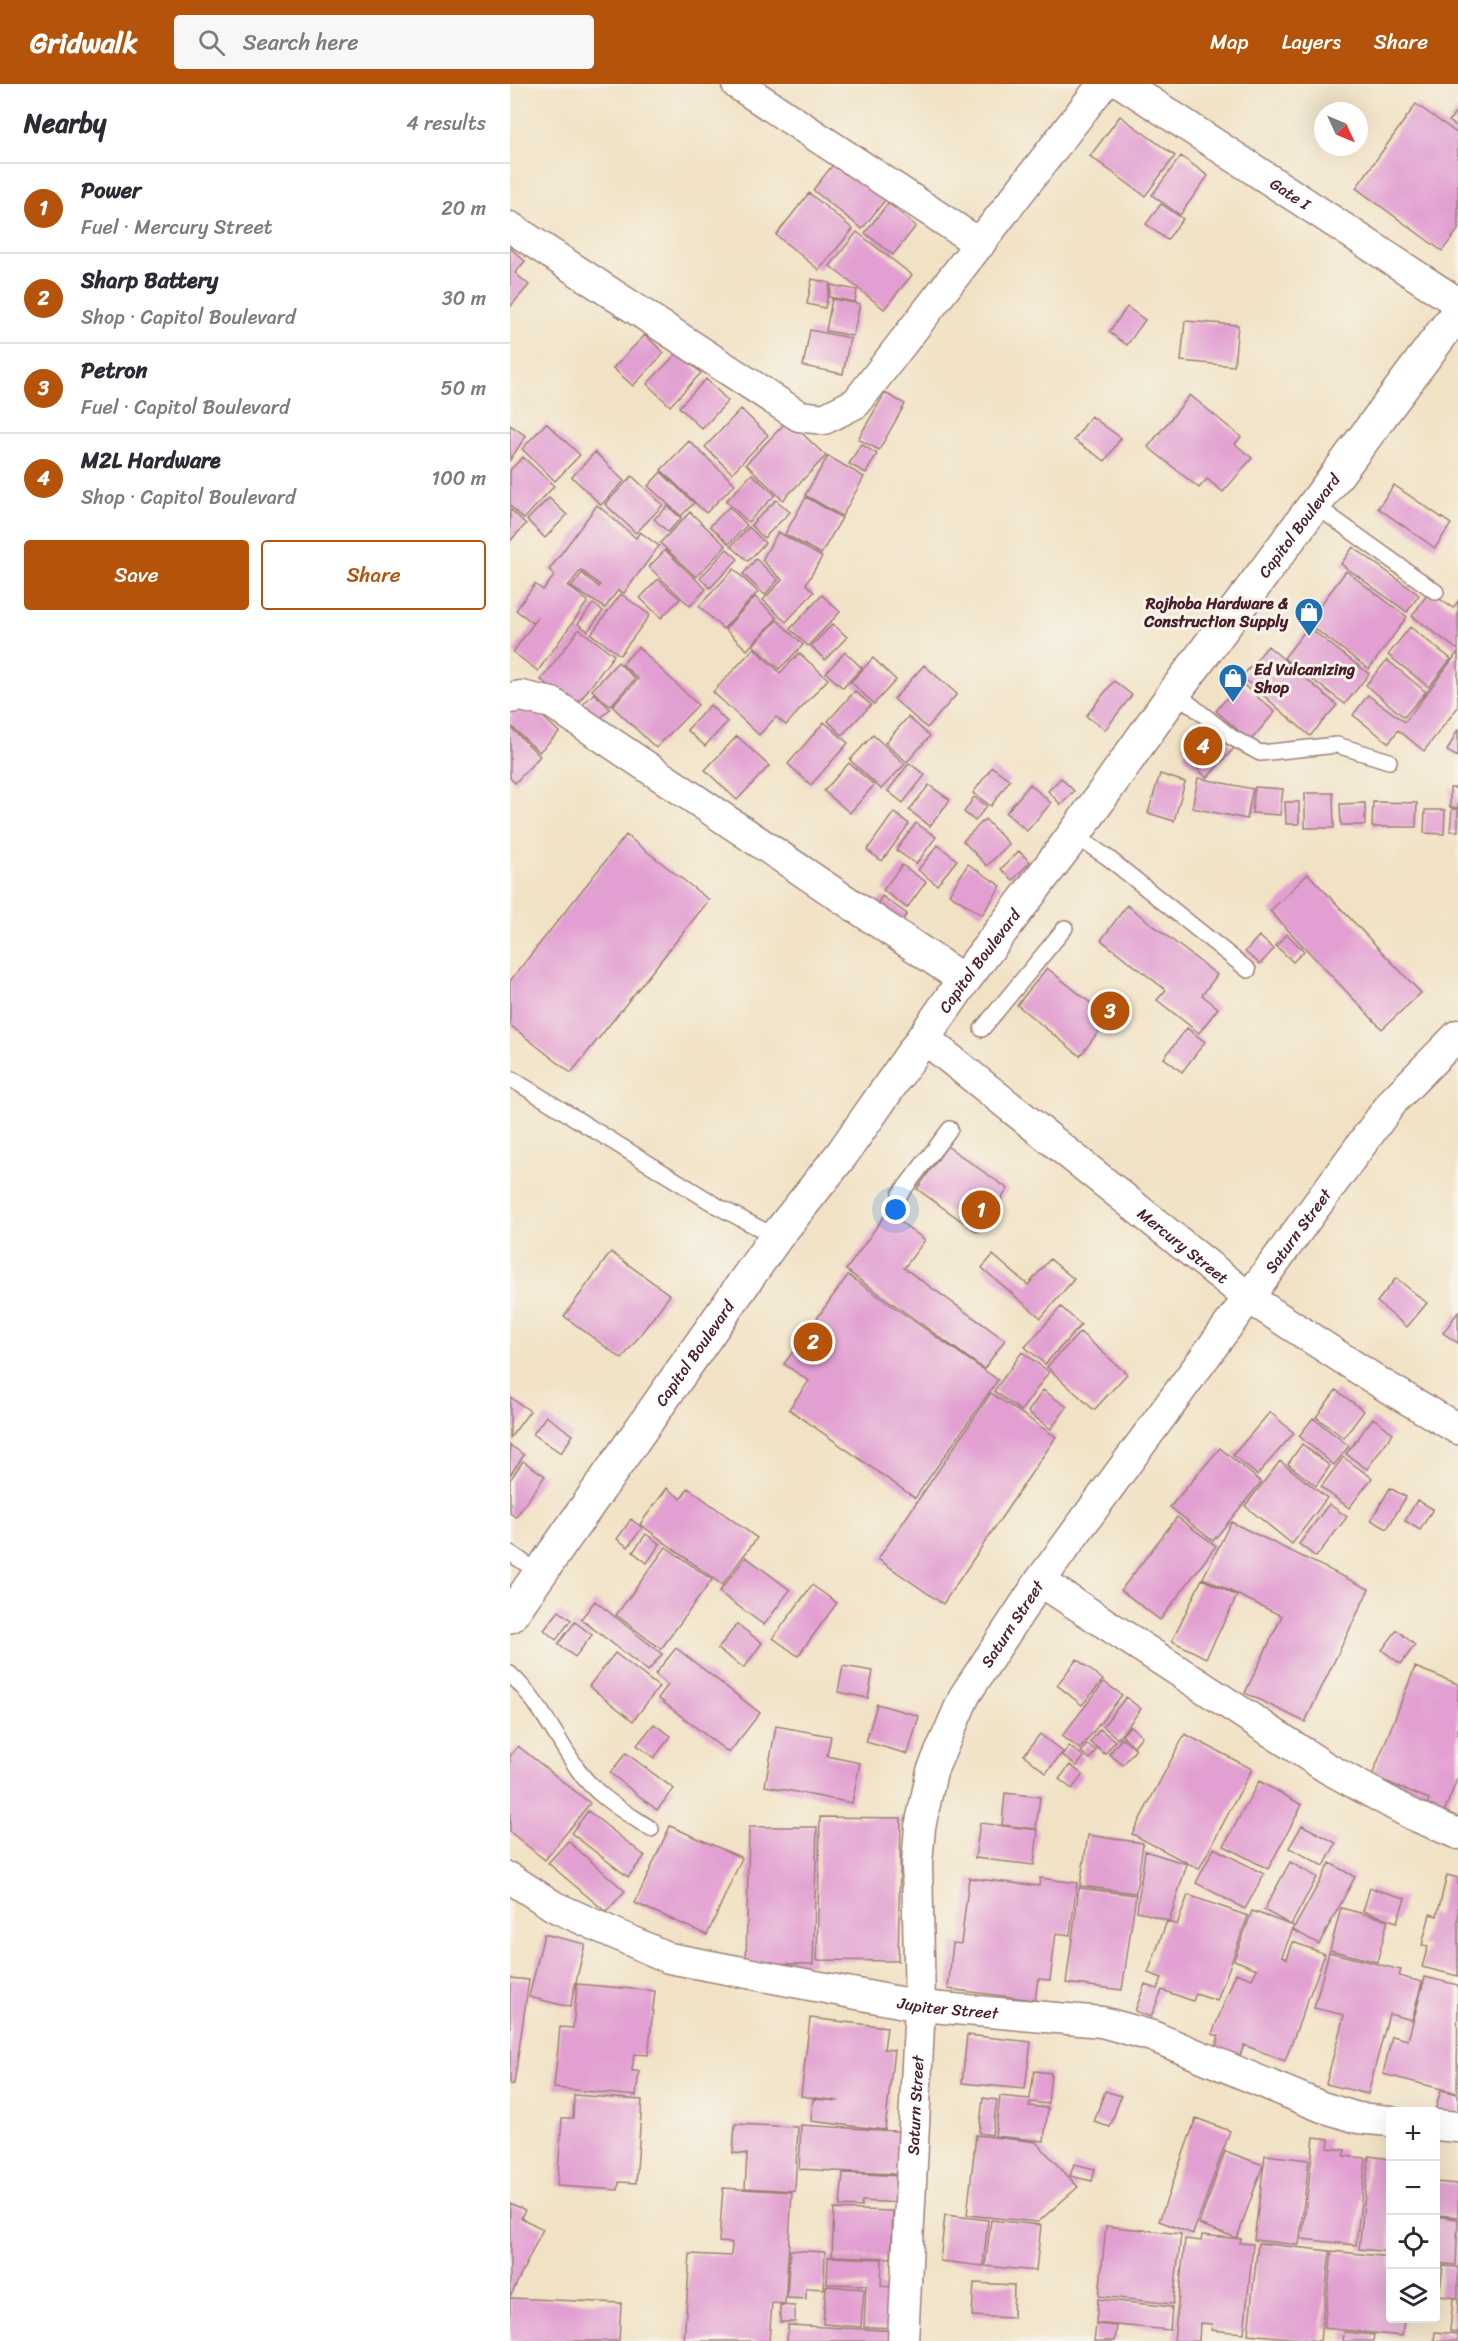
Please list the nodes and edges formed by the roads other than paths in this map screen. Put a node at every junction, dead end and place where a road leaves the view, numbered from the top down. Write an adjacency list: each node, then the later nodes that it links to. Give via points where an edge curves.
1 (737, 84): 5 (street)
2 (1103, 84): 5 (street)
3 (1123, 84): 6 (street, Gate I)
4 (510, 226): 5 (street, via 799,416 824,419 856,403)
5 (980, 244)
6 (1458, 303)
7 (1458, 312): 8 (main road, Capitol Boulevard)
8 (1316, 506): 9 (lane); 10 (main road, Capitol Boulevard)
9 (1436, 592)
10 (1175, 692): 12 (lane, via 1231,736 1260,753 1337,745); 13 (main road, Capitol Boulevard)
11 (510, 698): 16 (street, via 521,696 552,703)
12 (1389, 761)
13 (1074, 834): 15 (lane); 16 (main road, Capitol Boulevard)
14 (1065, 928): 17 (lane)
15 (1248, 970)
16 (964, 980): 19 (main road, Capitol Boulevard)
17 (982, 1029)
18 (1458, 1035): 24 (street, Saturn Street, via 1394,1100)
19 (924, 1038): 23 (main road, Capitol Boulevard); 24 (street, Mercury Street)
20 (510, 1078): 23 (lane, via 719,1207)
21 (950, 1129): 22 (lane)
22 (900, 1194)
23 (776, 1237): 27 (main road, Capitol Boulevard)
24 (1249, 1298): 25 (street, Mercury Street); 28 (street, Saturn Street)
25 (1458, 1429)
26 (510, 1553): 27 (lane)
27 (541, 1574): 29 (main road, Capitol Boulevard)
28 (1040, 1581): 32 (street, via 1327,1768 1413,1815); 34 (street, Saturn Street, via 965,1695 932,1771 917,1864)
29 (510, 1616)
30 (510, 1674): 31 (lane, via 545,1716 580,1773)
31 (651, 1829)
32 (1458, 1834)
33 (510, 1878): 34 (street, Jupiter Street, via 555,1907 669,1958)
34 (920, 2006): 35 (street, Jupiter Street, via 1102,2022 1152,2036 1322,2107 1358,2118); 38 (street, Saturn Street)
35 (1386, 2121)
36 (1440, 2125): 37 (street)
37 (1458, 2127)
38 (903, 2341)

